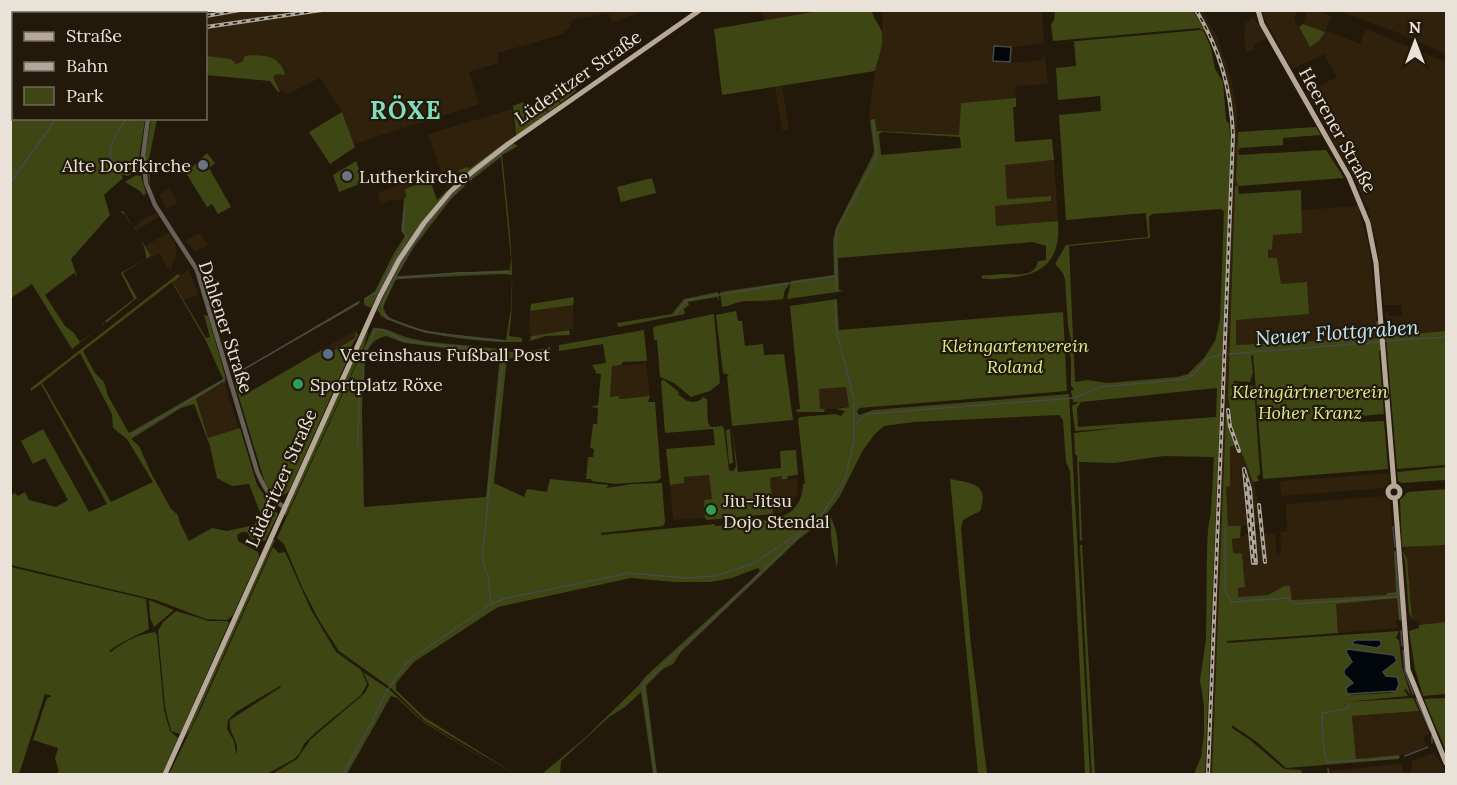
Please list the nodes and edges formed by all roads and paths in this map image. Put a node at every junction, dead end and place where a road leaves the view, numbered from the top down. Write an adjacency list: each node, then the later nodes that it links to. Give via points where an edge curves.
1 (700, 10): 4 (main road, Lüderitzer Straße, via 500,149 434,211 387,281)
2 (1258, 10): 5 (main road, Heerener Straße, via 1262,24 1364,209 1374,250 1383,337 1394,486 1387,492 1395,498 1408,670)
3 (148, 120): 4 (street, Dahlener Straße, via 143,159 148,189 197,270 257,471 270,496)
4 (284, 507): 6 (main road, Lüderitzer Straße)
5 (1446, 763)
6 (165, 774)

